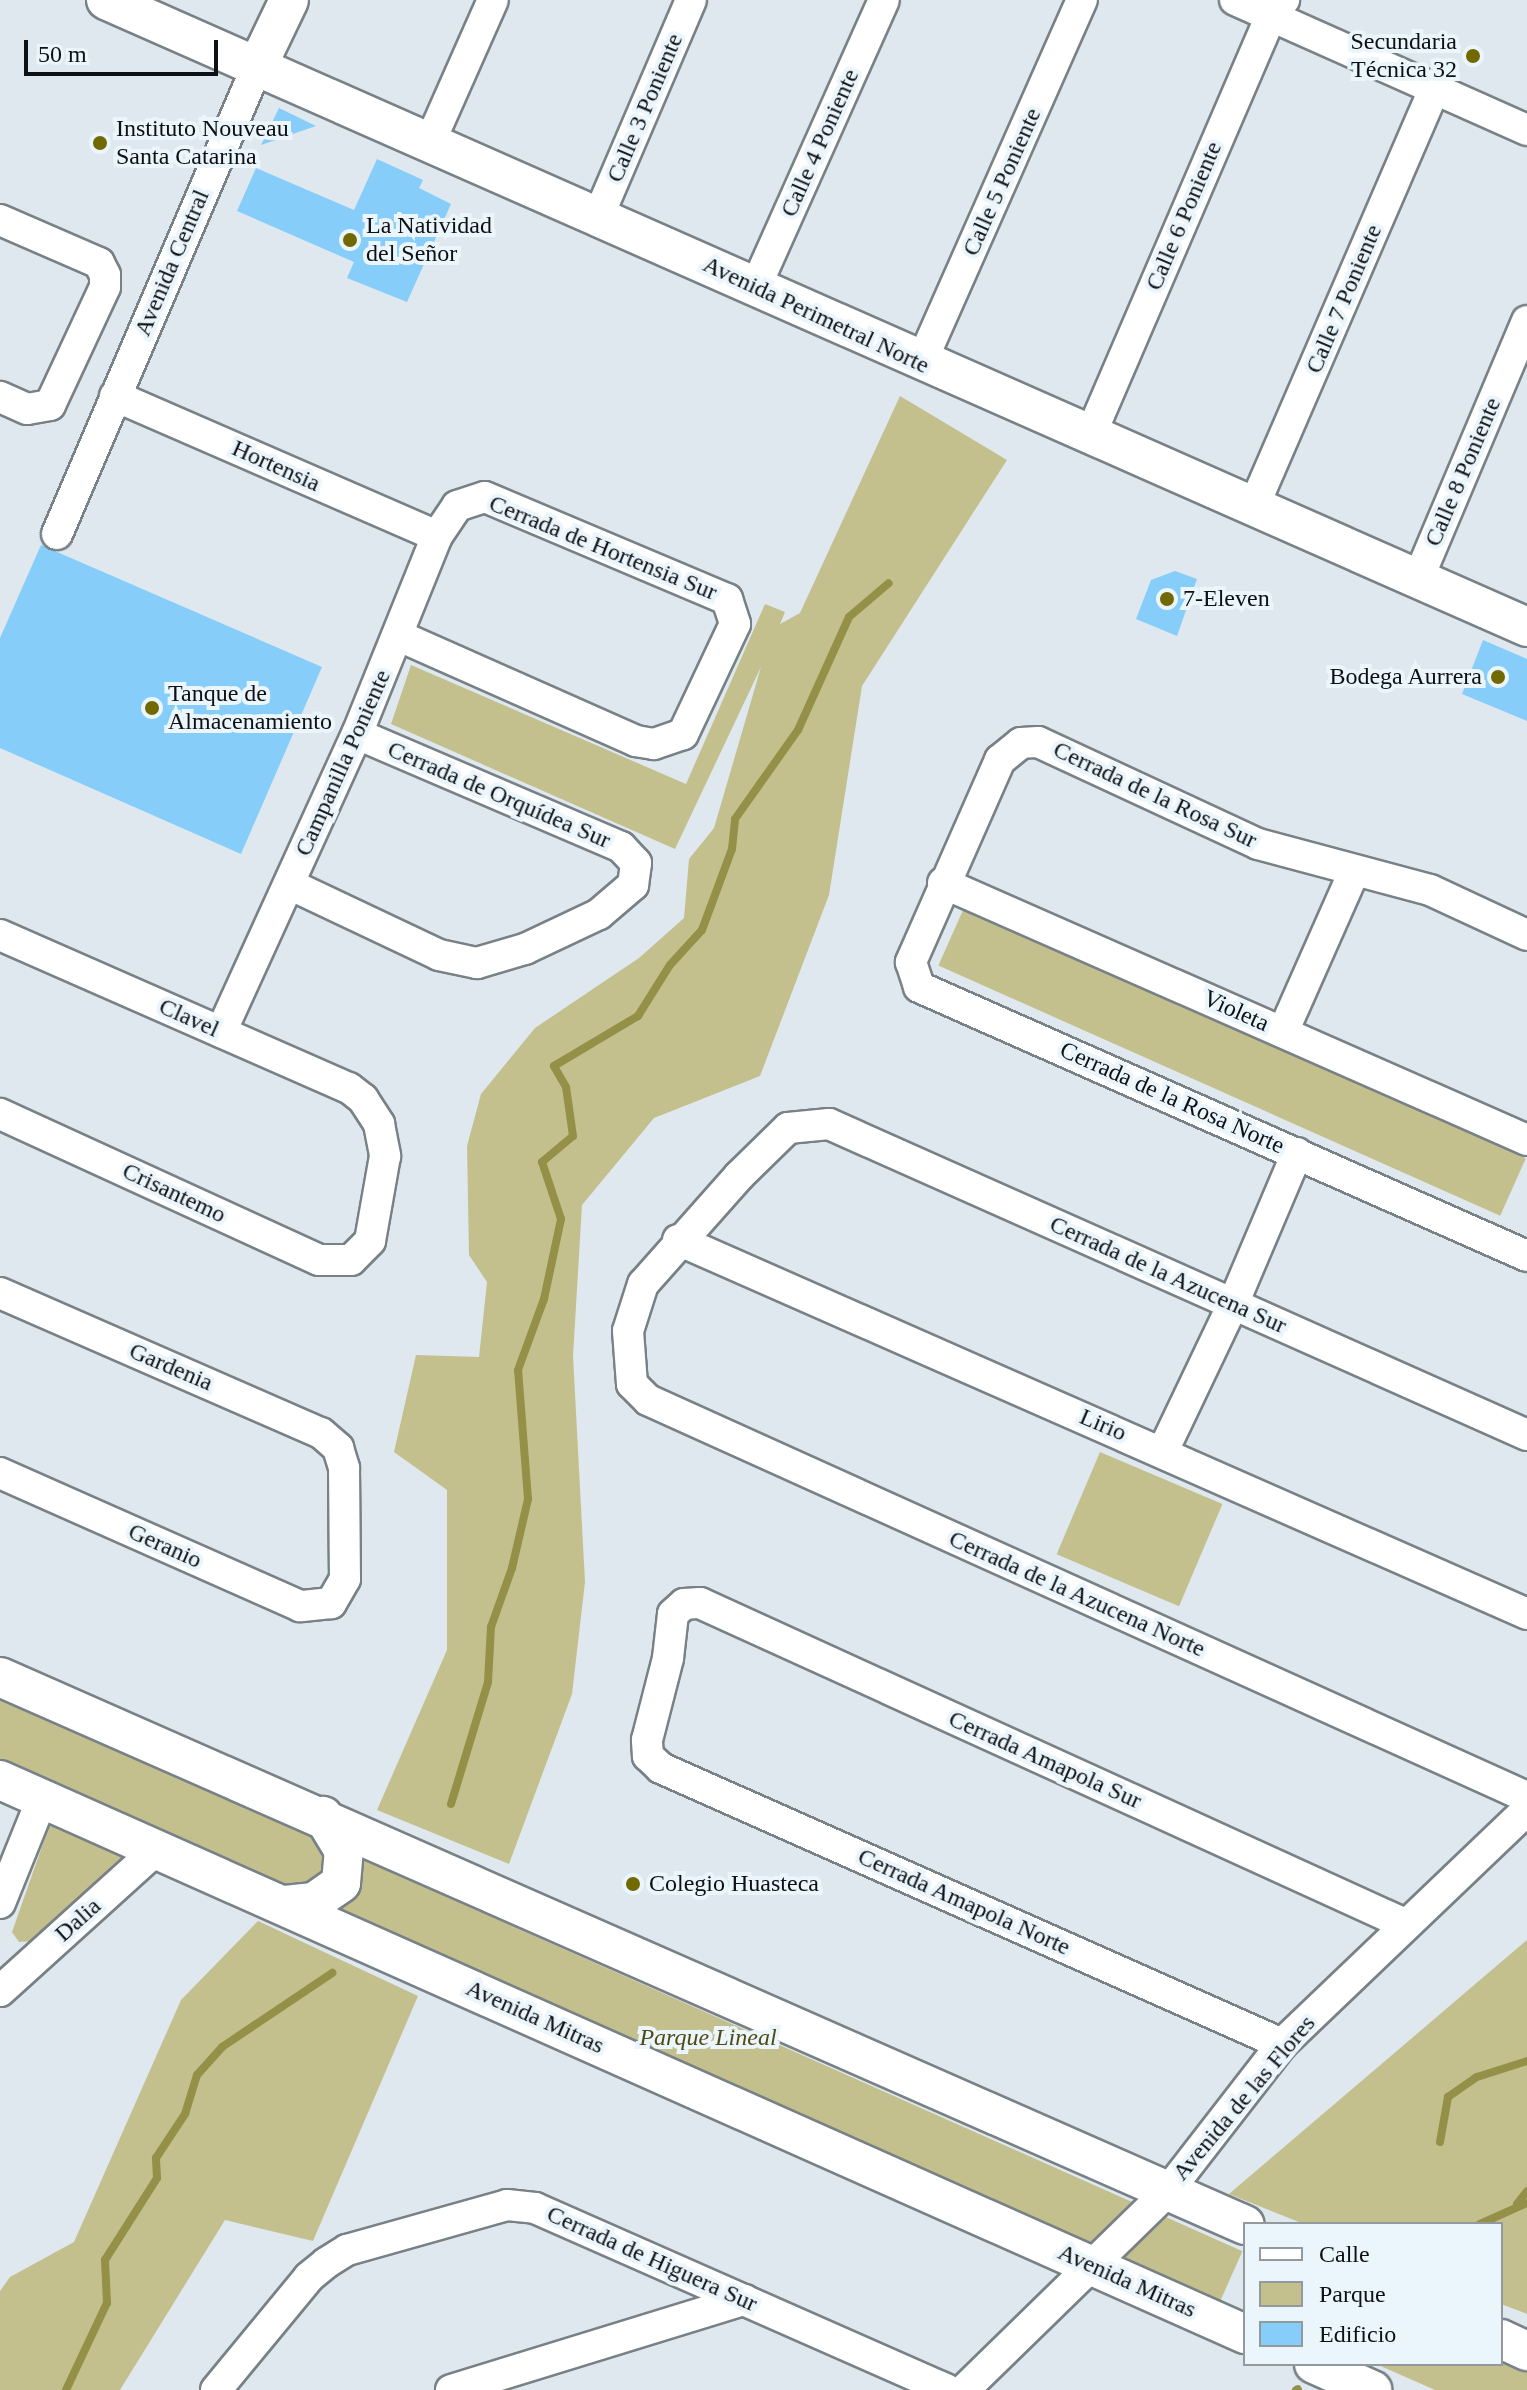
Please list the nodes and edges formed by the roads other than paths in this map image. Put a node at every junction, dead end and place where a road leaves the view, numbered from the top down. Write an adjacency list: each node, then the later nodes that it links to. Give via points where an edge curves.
1 (106, 0): 9 (street, Avenida Perimetral Norte)
2 (289, 0): 9 (street, Avenida Central)
3 (493, 0): 12 (street)
4 (691, 0): 13 (street, Calle 3 Poniente)
5 (884, 0): 15 (street, Calle 4 Poniente)
6 (1082, 0): 17 (street, Calle 5 Poniente)
7 (1235, 0): 8 (street)
8 (1277, 8): 10 (street); 20 (street, Calle 6 Poniente)
9 (256, 69): 12 (street, Avenida Perimetral Norte); 18 (street, Avenida Central)
10 (1434, 89): 11 (street); 22 (street, Calle 7 Poniente)
11 (1527, 130)
12 (430, 142): 13 (street, Avenida Perimetral Norte)
13 (598, 217): 15 (street, Avenida Perimetral Norte)
14 (0, 220): 19 (street, via 99,263 105,275 105,287 50,405 39,410)
15 (756, 286): 17 (street, Avenida Perimetral Norte)
16 (1527, 321): 25 (street, Calle 8 Poniente)
17 (921, 363): 20 (street, Avenida Perimetral Norte)
18 (115, 396): 23 (street, Avenida Central); 24 (street, Hortensia)
19 (0, 397)
20 (1090, 436): 22 (street, Avenida Perimetral Norte)
21 (468, 499): 24 (street, Campanilla Poniente); 27 (street, Cerrada de Hortensia Sur, via 485,497 727,599 735,624 691,721 670,742 636,741)
22 (1253, 508): 25 (street, Avenida Perimetral Norte)
23 (57, 534)
24 (437, 536): 27 (street, Campanilla Poniente)
25 (1418, 579): 26 (street, Avenida Perimetral Norte)
26 (1527, 627)
27 (399, 636): 28 (street, Campanilla Poniente)
28 (357, 734): 31 (street, Campanilla Poniente); 31 (street, Cerrada de Orquídea Sur, via 621,847 636,863 633,885 612,907 525,949 477,963 439,955)
29 (1354, 872): 30 (street, Cerrada de la Rosa Sur, via 1258,844 1038,742 1021,743 1000,760); 33 (street, Cerrada de la Rosa Sur, via 1430,890); 35 (street)
30 (943, 883): 35 (street, Violeta); 38 (street, Cerrada de la Rosa Norte, via 911,962 919,987)
31 (289, 884): 34 (street, Campanilla Poniente)
32 (0, 935): 34 (street, Clavel)
33 (1527, 935)
34 (221, 1032): 41 (street, Clavel, via 349,1088 373,1110 385,1156 370,1241)
35 (1283, 1032): 37 (street, Violeta)
36 (0, 1114): 41 (street, Crisantemo, via 319,1260)
37 (1527, 1140)
38 (1297, 1153): 40 (street, Cerrada de la Rosa Norte); 43 (street)
39 (678, 1240): 43 (street, Cerrada de la Azucena Sur, via 788,1128 829,1124); 45 (street, Lirio); 52 (street, Cerrada de la Azucena Norte, via 643,1284 628,1331 632,1384 648,1400)
40 (1527, 1256)
41 (351, 1260)
42 (0, 1293): 47 (street, Gardenia, via 301,1423 338,1448 346,1487 345,1579)
43 (1233, 1304): 44 (street, Cerrada de la Azucena Sur); 45 (street)
44 (1527, 1435)
45 (1163, 1451): 48 (street, Lirio)
46 (0, 1473): 47 (street, Geranio, via 300,1606)
47 (331, 1603)
48 (1527, 1614)
49 (0, 1677): 55 (street)
50 (648, 1756): 59 (street, Cerrada Amapola Sur, via 673,1614 684,1604 700,1603); 61 (street, Cerrada Amapola Norte, via 661,1768)
51 (0, 1780): 53 (street, Avenida Mitras)
52 (1527, 1797)
53 (42, 1799): 56 (street, Avenida Mitras); 57 (street)
54 (1527, 1810): 59 (street, Avenida de las Flores)
55 (323, 1816): 58 (street, via 344,1851 341,1883 314,1902); 62 (street)
56 (156, 1850): 58 (street, Avenida Mitras); 60 (street, Dalia)
57 (0, 1903)
58 (285, 1905): 64 (street, Avenida Mitras)
59 (1405, 1924): 61 (street, Avenida de las Flores)
60 (0, 1991)
61 (1282, 2044): 62 (street, Avenida de las Flores)
62 (1168, 2191): 63 (street); 64 (street, Avenida de las Flores)
63 (1243, 2224)
64 (1095, 2267): 66 (street, Avenida Mitras); 73 (street, Avenida de las Flores)
65 (744, 2300): 70 (street, Cerrada de Higuera Sur, via 535,2208 507,2205 347,2250 326,2263); 71 (street); 72 (street, Cerrada de Higuera Sur)
66 (1243, 2333)
67 (1503, 2340): 68 (street)
68 (1527, 2351)
69 (1318, 2366): 74 (street)
70 (216, 2390)
71 (451, 2390)
72 (947, 2390)
73 (964, 2390)
74 (1372, 2390)

